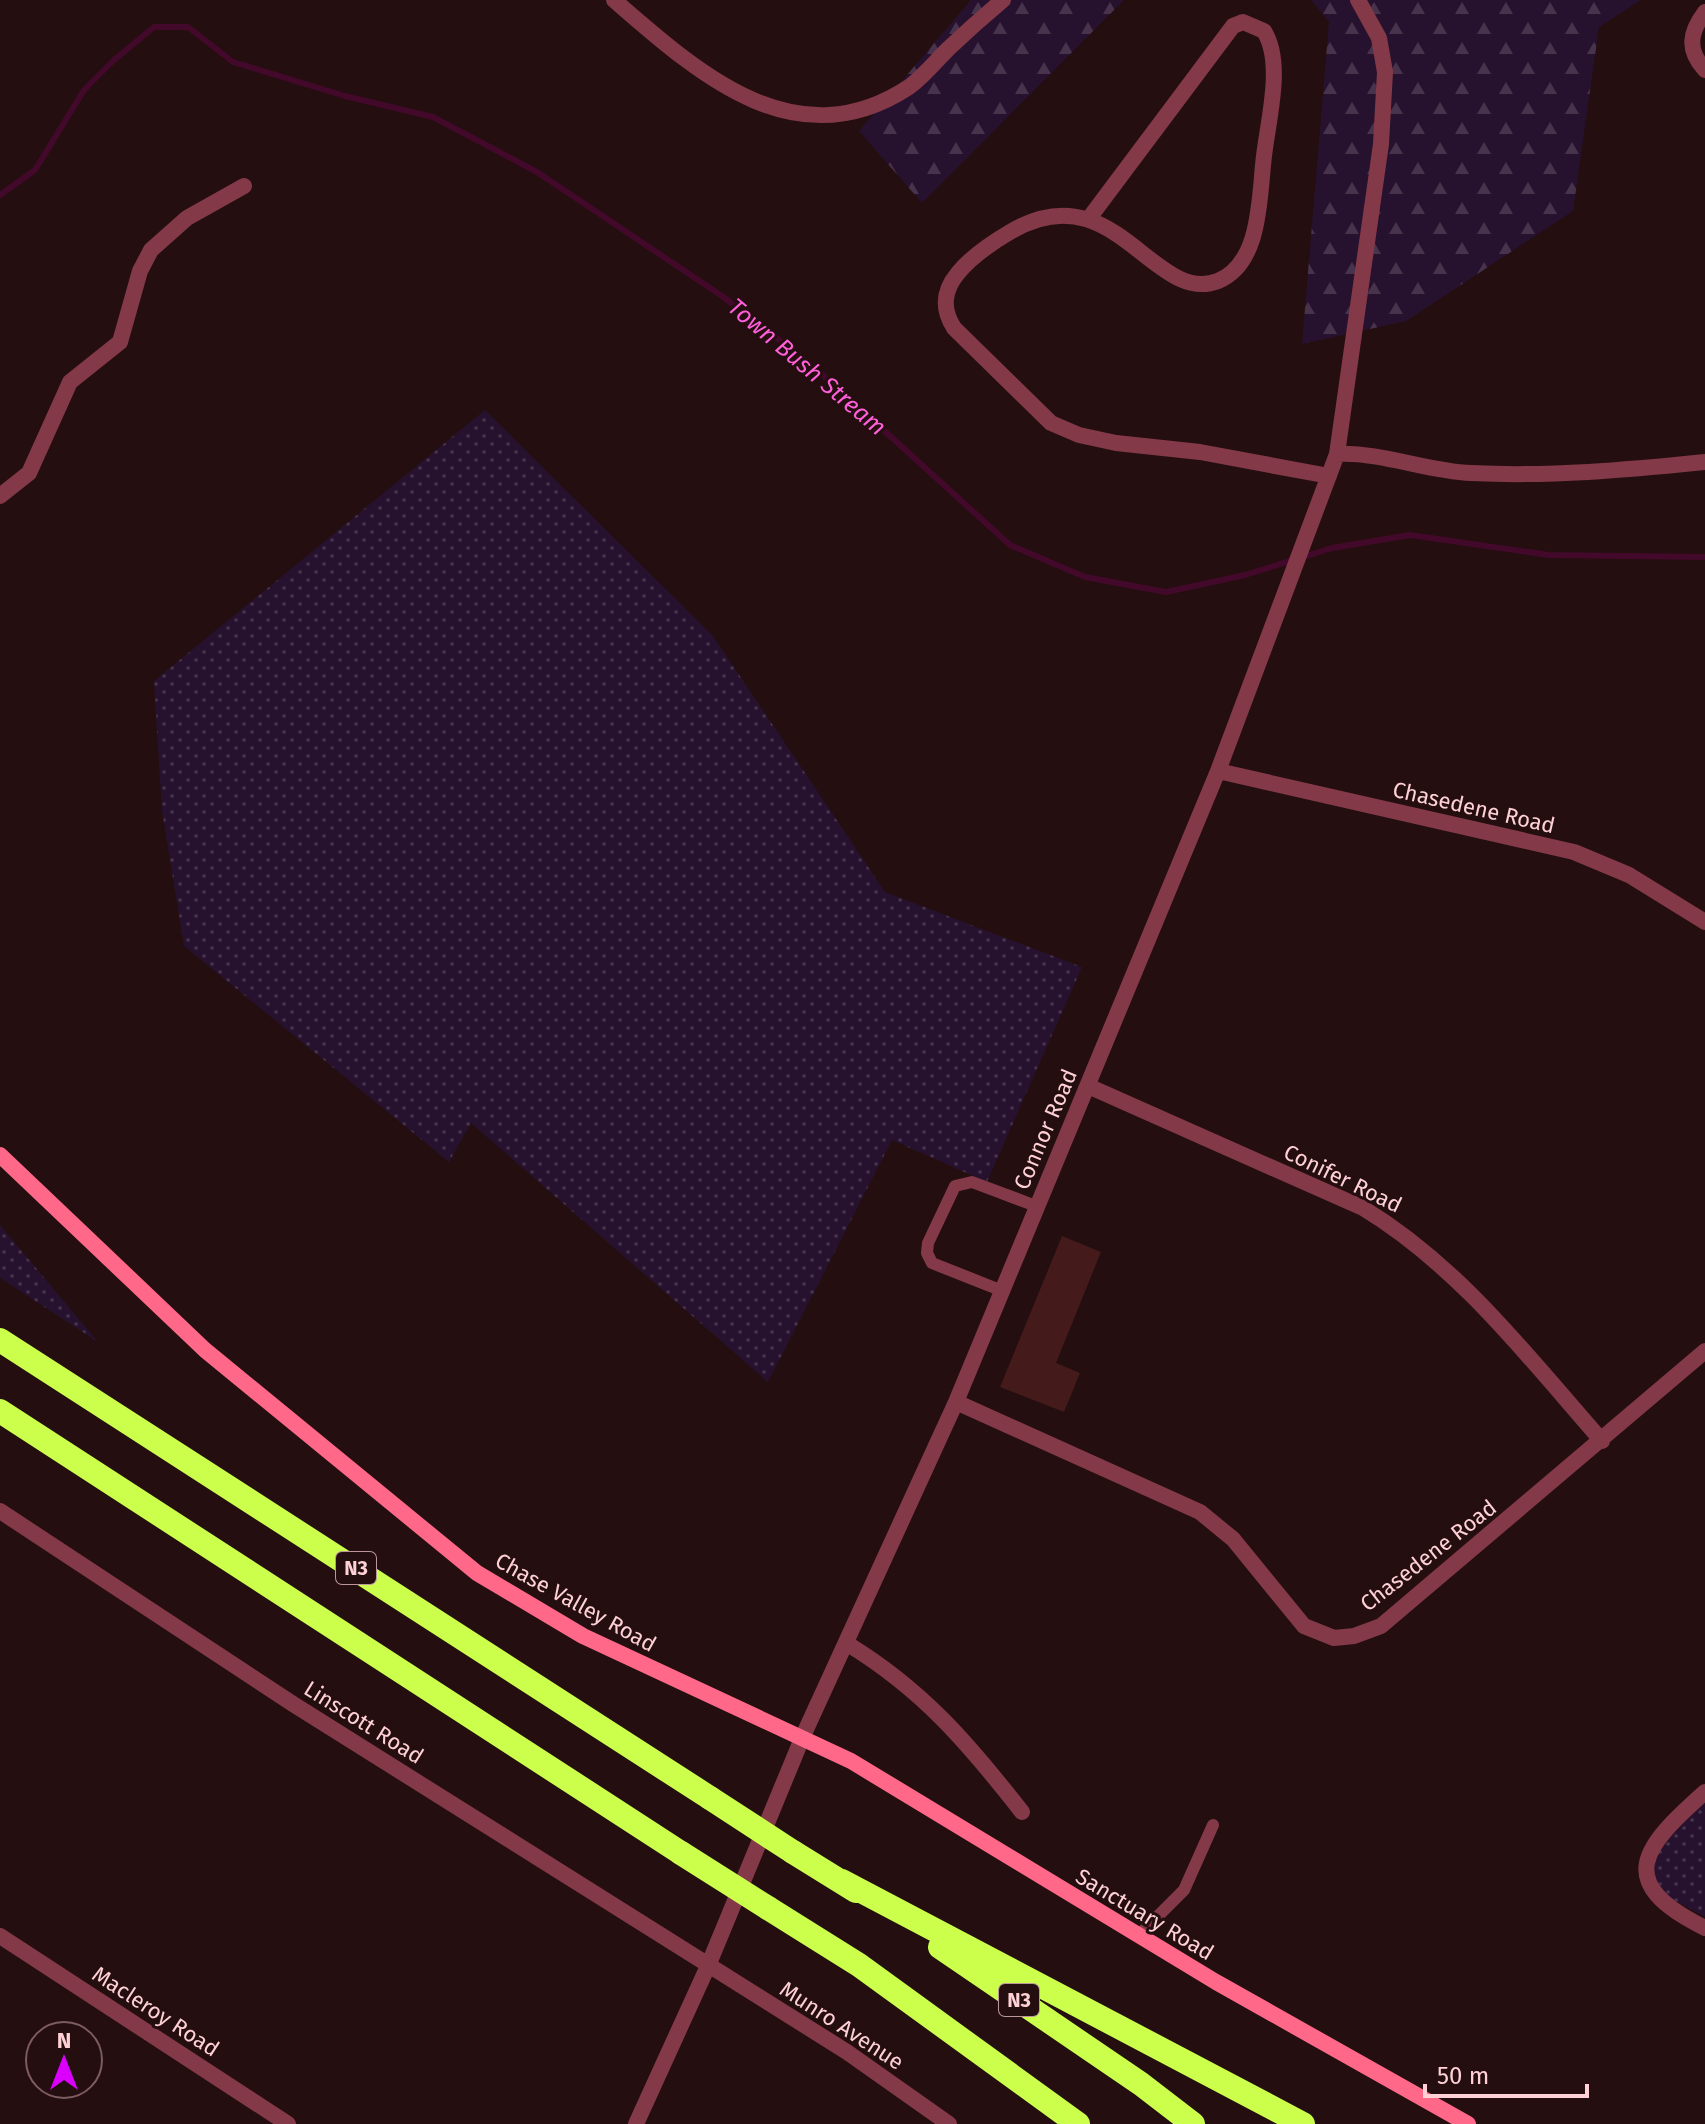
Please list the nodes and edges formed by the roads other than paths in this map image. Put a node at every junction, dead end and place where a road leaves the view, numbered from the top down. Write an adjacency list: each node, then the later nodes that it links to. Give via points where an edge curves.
1 (614, 0): 2 (street, via 685,61 748,101 802,113 840,114 872,107 911,86)
2 (1003, 0)
3 (1358, 0): 8 (street, Connor Road, via 1379,38 1385,72 1381,144)
4 (1705, 12): 5 (street, via 1691,36 1694,58)
5 (1705, 70)
6 (244, 186): 11 (street, via 187,218 151,250 120,342 70,382 29,473)
7 (1090, 217): 7 (street, via 1233,26 1243,22 1264,31 1272,55 1256,225 1235,270 1217,281 1191,282 1166,271); 10 (street, via 1050,217 1022,225 959,272 945,305 954,328 1051,423 1079,435)
8 (1337, 454): 9 (street, via 1482,473 1612,471); 10 (street, Connor Road)
9 (1705, 462)
10 (1329, 476): 12 (street, Connor Road)
11 (0, 496)
12 (1218, 771): 13 (street, Chasedene Road, via 1574,852 1629,875); 14 (street, Connor Road)
13 (1705, 922)
14 (1088, 1086): 16 (street, Connor Road); 22 (street, Conifer Road, via 1363,1208 1405,1234 1476,1299)
15 (0, 1155): 25 (street, Chase Valley Road, via 205,1350 477,1573 645,1667)
16 (1036, 1206): 17 (street, Connor Road); 17 (lane, via 962,1182 955,1186 928,1243 932,1263)
17 (1000, 1290): 20 (street, Connor Road)
18 (0, 1340): 29 (highway, N3, bridge)
19 (1705, 1351): 22 (street, Chasedene Road)
20 (956, 1402): 22 (street, Chasedene Road, via 1200,1512 1233,1539 1304,1626 1334,1638 1381,1626); 24 (street, Connor Road)
21 (0, 1411): 37 (highway, bridge, via 859,1965)
22 (1602, 1441)
23 (0, 1511): 33 (street, Linscott Road)
24 (846, 1643): 25 (street, Connor Road); 27 (street, via 926,1699)
25 (803, 1736): 32 (street, Sanctuary Road); 33 (street)
26 (1705, 1792): 30 (street, via 1657,1837 1646,1860 1652,1890 1666,1905)
27 (1022, 1812)
28 (1213, 1825): 32 (lane, via 1184,1890)
29 (842, 1881): 38 (highway, N3); 39 (highway)
30 (1705, 1928)
31 (0, 1936): 34 (street, Macleroy Road)
32 (1138, 1936): 40 (street, Sanctuary Road)
33 (708, 1966): 35 (street); 36 (street, Munro Avenue, via 847,2052)
34 (288, 2124)
35 (636, 2124)
36 (949, 2124)
37 (1078, 2124)
38 (1193, 2124)
39 (1303, 2124)
40 (1468, 2124)

